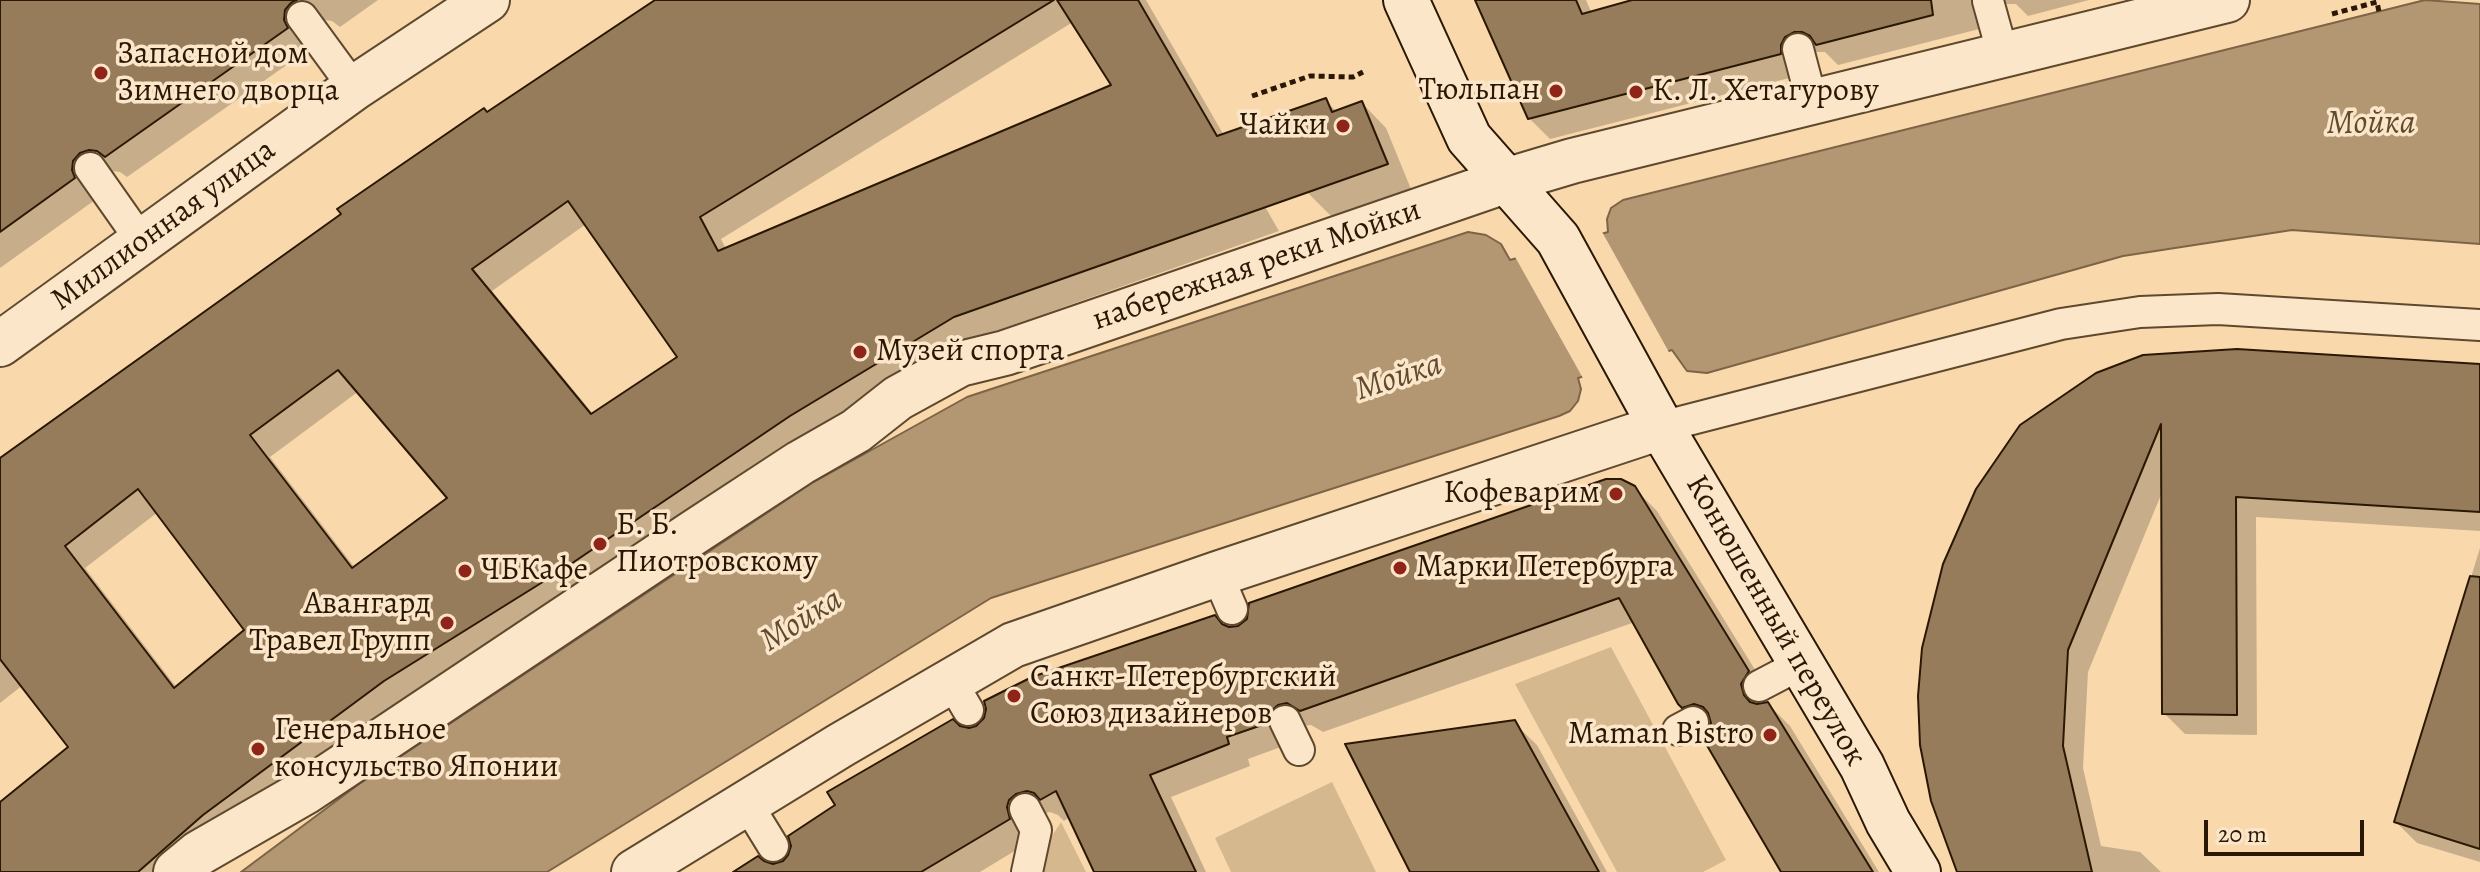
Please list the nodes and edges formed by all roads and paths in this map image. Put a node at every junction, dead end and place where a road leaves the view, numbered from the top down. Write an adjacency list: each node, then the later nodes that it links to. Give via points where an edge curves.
1 (487, 0): 11 (street, Миллионная улица)
2 (1406, 0): 15 (street, Конюшенный переулок, via 1469,138)
3 (2227, 0): 9 (street, набережная реки Мойки)
4 (1988, 1): 9 (lane)
5 (2379, 12): 6 (path, via 2377,2)
6 (2332, 14)
7 (302, 17): 11 (lane)
8 (1798, 49): 13 (lane)
9 (2003, 55): 13 (street, набережная реки Мойки)
10 (1363, 72): 12 (path, via 1353,77 1310,76)
11 (354, 88): 16 (street, Миллионная улица)
12 (1252, 96)
13 (1812, 102): 15 (street, набережная реки Мойки)
14 (90, 168): 16 (lane)
15 (1505, 181): 19 (street, Конюшенный переулок, via 1558,239); 27 (street, набережная реки Мойки, via 960,364 898,398 856,431)
16 (142, 242): 18 (street, Миллионная улица)
17 (2480, 325): 19 (lane, via 2218,309 2140,312 2061,324)
18 (0, 344)
19 (1661, 427): 20 (street, Конюшенный переулок); 24 (street, via 1224,592 1013,645 960,696)
20 (1801, 664): 21 (lane); 30 (street, Конюшенный переулок)
21 (1759, 686)
22 (1285, 721): 23 (lane)
23 (1299, 750)
24 (746, 802): 26 (lane); 28 (street)
25 (1025, 809): 29 (lane, via 1036,830)
26 (773, 846)
27 (176, 872)
28 (634, 872)
29 (1027, 872)
30 (1918, 872)

